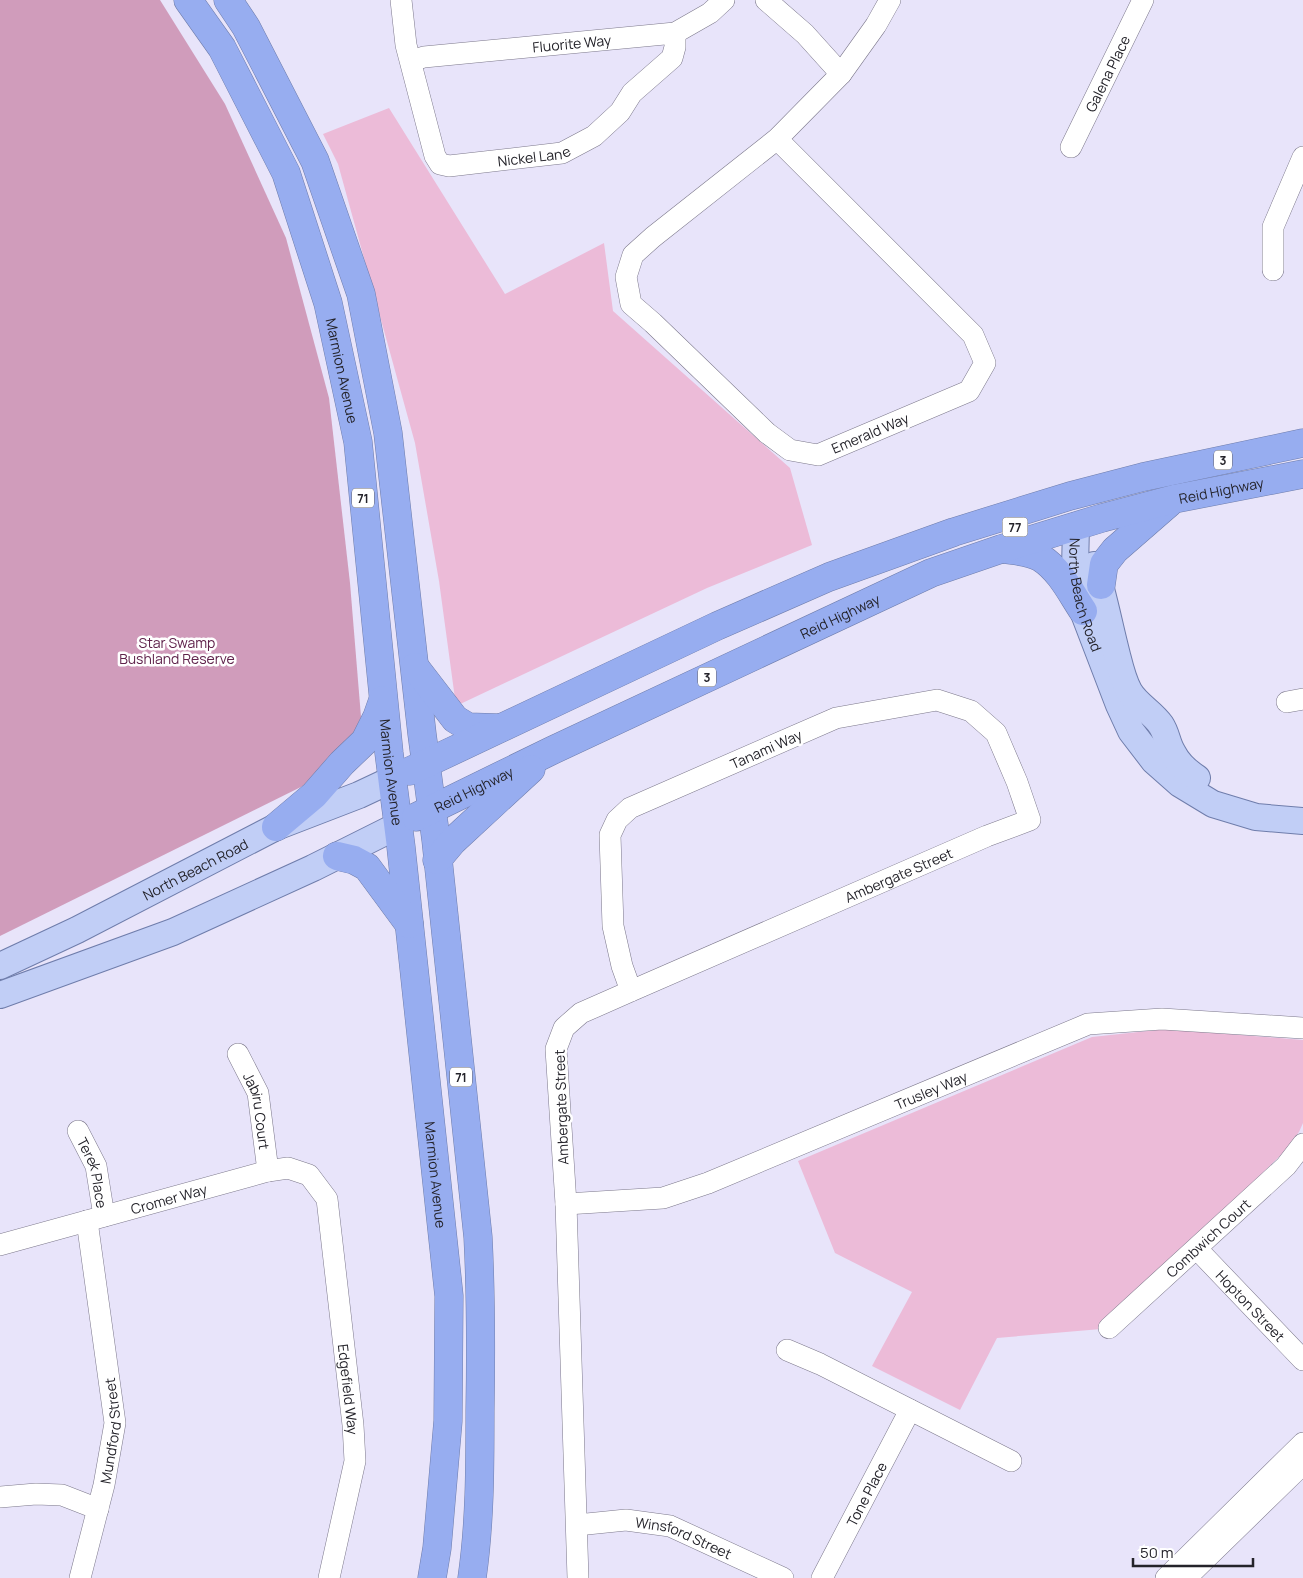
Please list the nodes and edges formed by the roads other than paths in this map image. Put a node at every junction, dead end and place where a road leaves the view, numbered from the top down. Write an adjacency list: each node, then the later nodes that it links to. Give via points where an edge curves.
1 (188, 0): 25 (highway, Marmion Avenue / 71, via 222,48 286,173 328,303 358,442)
2 (228, 0): 24 (highway, 71, via 246,27 314,161 362,294 388,433)
3 (401, 0): 9 (street, via 406,46)
4 (724, 0): 8 (street, Fluorite Way, via 710,13)
5 (766, 0): 10 (street, via 805,34)
6 (890, 0): 10 (street, Emerald Way)
7 (1143, 0): 12 (street, Galena Place)
8 (675, 33): 9 (street, Fluorite Way); 9 (street, Nickel Lane, via 672,58 632,93 620,112 594,136 562,153 459,165 440,164 435,156)
9 (411, 61)
10 (841, 74): 11 (street, Emerald Way)
11 (777, 139): 11 (street, Emerald Way, via 973,335 985,363 968,390 818,455 790,450 767,433 631,304 626,277 634,255 653,237)
12 (1071, 147)
13 (1303, 157): 14 (street, via 1273,227)
14 (1273, 270)
15 (1303, 443): 17 (highway, Reid Highway / 3)
16 (1303, 474): 18 (highway, Reid Highway / 3)
17 (1143, 477): 19 (highway); 20 (highway, Reid Highway / 3)
18 (1174, 499): 19 (highway, Reid Highway / 3); 22 (highway, via 1115,550 1104,564)
19 (1076, 526): 20 (highway, 77, via 1045,523 994,531); 21 (highway, Reid Highway / 3); 22 (main road, North Beach Road, via 1089,550); 23 (main road, North Beach Road, via 1075,569)
20 (954, 532): 26 (highway, Reid Highway / 3, via 795,592)
21 (1001, 549): 23 (highway, via 1040,558 1056,571); 27 (highway, Reid Highway / 3, via 931,573)
22 (1101, 585): 30 (main road, North Beach Road, via 1128,690 1160,724 1172,752 1184,768 1212,787 1236,797)
23 (1082, 611): 33 (main road, North Beach Road, via 1131,731 1154,761 1180,784 1213,804 1256,817)
24 (415, 667): 26 (highway, via 455,719 468,727); 28 (highway, 71)
25 (384, 696): 29 (highway, Marmion Avenue / 71); 35 (highway, via 365,741 314,795)
26 (501, 728): 28 (highway, Reid Highway / 3)
27 (553, 750): 31 (highway, Reid Highway / 3); 37 (highway, via 453,841)
28 (426, 764): 29 (highway, Reid Highway / 3); 31 (highway, 71)
29 (393, 779): 34 (highway, Marmion Avenue / 71); 35 (main road, North Beach Road, via 366,793)
30 (1303, 808)
31 (432, 809): 34 (highway, Reid Highway / 3); 37 (highway, 71)
32 (1030, 820): 40 (street, Ambergate Street); 40 (street, Tanami Way, via 996,734 971,711 937,700 836,718 630,808 616,820 610,835 613,926)
33 (1303, 821)
34 (399, 826): 36 (main road); 38 (highway, Marmion Avenue / 71)
35 (276, 827): 39 (main road, North Beach Road)
36 (337, 856): 38 (highway, via 367,867); 41 (main road, via 173,932)
37 (437, 860): 65 (highway, 71, via 474,1199 481,1294 480,1484)
38 (410, 925): 64 (highway, Marmion Avenue / 71, via 449,1296 448,1421)
39 (0, 966)
40 (631, 991): 48 (street, Ambergate Street, via 581,1013 564,1028 556,1049)
41 (0, 995)
42 (1303, 1028): 48 (street, Trusley Way, via 1162,1019 1088,1024 708,1183 663,1198)
43 (238, 1054): 46 (street, Jabiru Court, via 258,1093)
44 (78, 1130): 49 (street, Terek Place, via 96,1166)
45 (1303, 1144): 51 (street, Combwich Court, via 1286,1166)
46 (268, 1171): 47 (street, Cromer Way, via 288,1168 309,1175); 49 (street, Cromer Way)
47 (327, 1199): 63 (street, Edgefield Way, via 355,1462)
48 (566, 1204): 61 (street, Ambergate Street)
49 (96, 1219): 50 (street, Cromer Way); 60 (street, Mundford Street, via 116,1423)
50 (0, 1245)
51 (1197, 1249): 52 (street, Combwich Court); 54 (street, Hopton Street)
52 (1109, 1328)
53 (787, 1350): 55 (street)
54 (1303, 1360)
55 (910, 1410): 57 (street); 68 (street, Tone Place)
56 (1303, 1443): 69 (street)
57 (1011, 1460)
58 (1303, 1464): 70 (street)
59 (0, 1497): 60 (street, via 62,1495)
60 (98, 1509): 62 (street, Mundford Street)
61 (578, 1525): 66 (street, Ambergate Street); 67 (street, Winsford Street, via 626,1520 670,1526)
62 (80, 1578)
63 (329, 1578)
64 (432, 1578)
65 (472, 1578)
66 (578, 1578)
67 (784, 1578)
68 (822, 1578)
69 (1166, 1578)
70 (1186, 1578)

